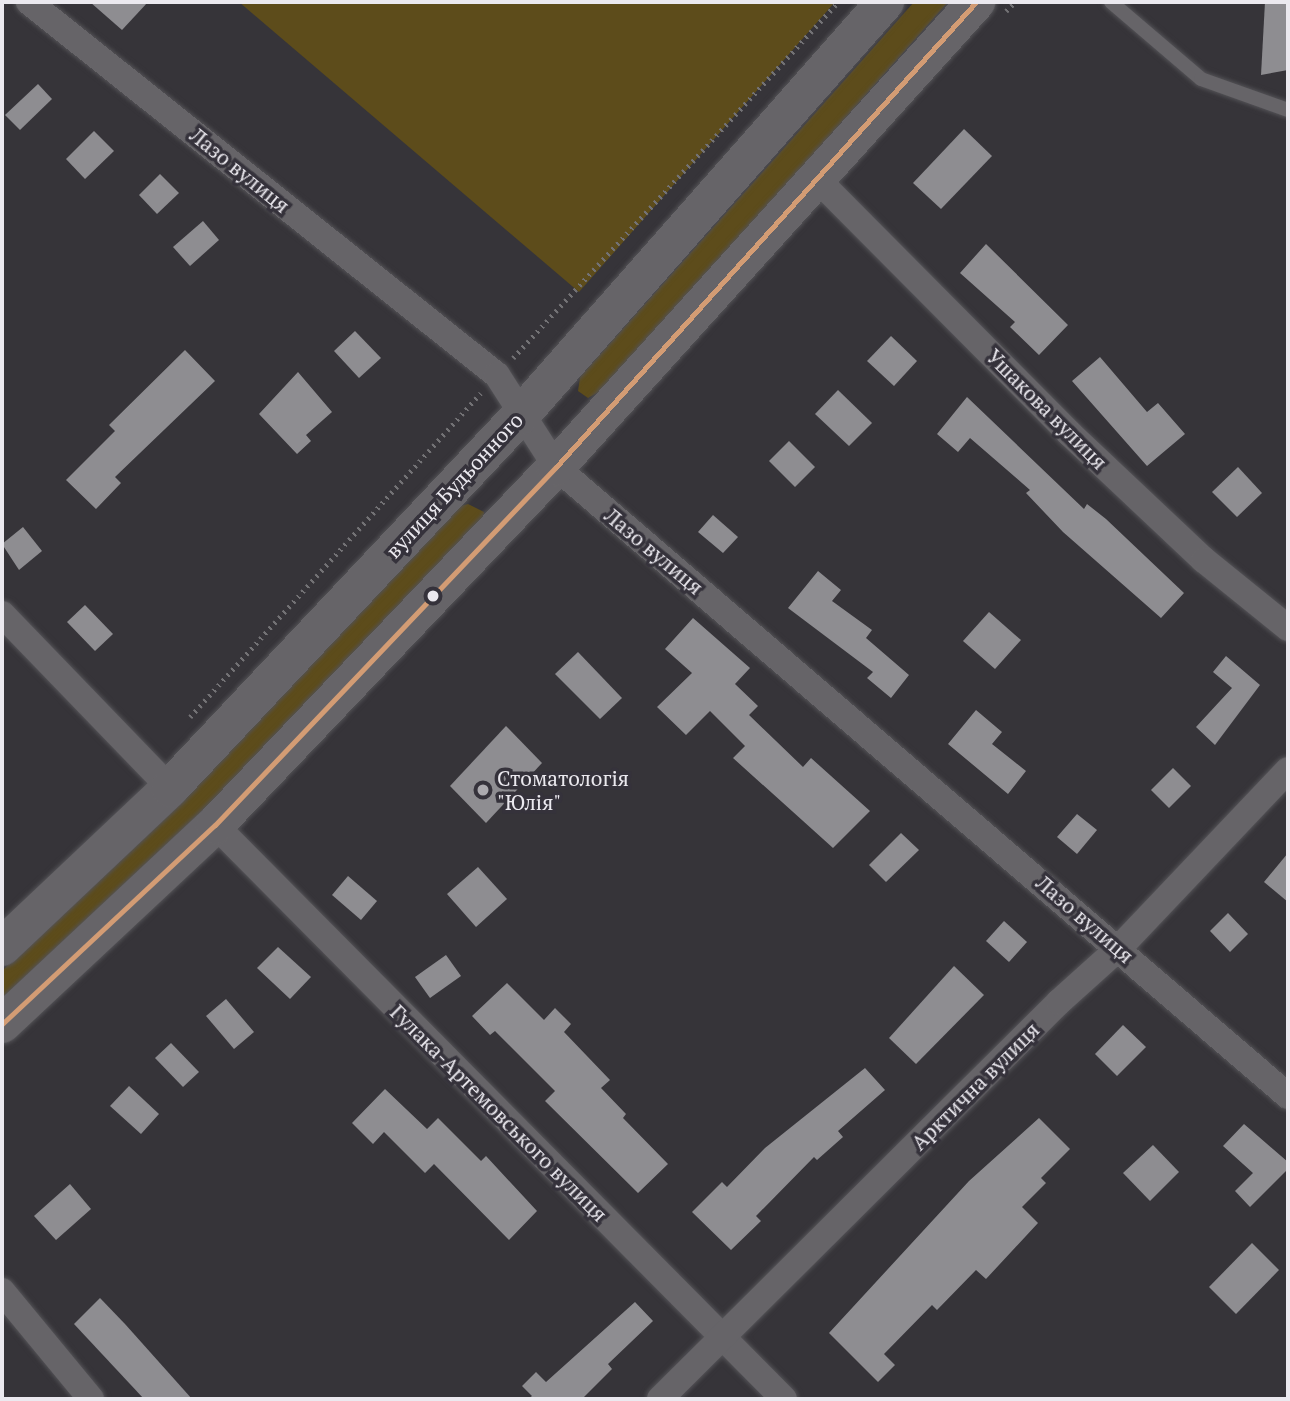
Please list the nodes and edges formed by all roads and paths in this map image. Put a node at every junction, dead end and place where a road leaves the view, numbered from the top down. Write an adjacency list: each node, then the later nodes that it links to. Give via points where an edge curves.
1 (29, 2): 8 (street, Лазо вулиця)
2 (838, 2): 8 (path)
3 (885, 2): 9 (main road, вулиця Будьонного)
4 (976, 2): 7 (main road)
5 (1111, 2): 6 (lane, via 1201,79)
6 (1288, 110)
7 (816, 178): 10 (main road); 12 (street, Ушакова вулиця, via 1069,433 1204,560)
8 (497, 375): 9 (street, Лазо вулиця); 13 (path)
9 (520, 416): 10 (street, Лазо вулиця); 15 (main road, вулиця Будьонного)
10 (556, 467): 16 (main road); 18 (street, Лазо вулиця)
11 (2, 614): 15 (street)
12 (1288, 628)
13 (184, 724)
14 (1288, 770): 18 (street, Арктична вулиця)
15 (170, 788): 17 (main road, вулиця Будьонного)
16 (215, 825): 19 (main road); 22 (street, Гулака-Артемовського вулиця)
17 (2, 947)
18 (1119, 948): 20 (street, Лазо вулиця); 22 (street, Арктична вулиця)
19 (2, 1024)
20 (1288, 1096)
21 (2, 1291): 23 (street)
22 (722, 1338): 24 (street, Арктична вулиця); 25 (street, Гулака-Артемовського вулиця)
23 (91, 1399)
24 (660, 1399)
25 (784, 1399)

